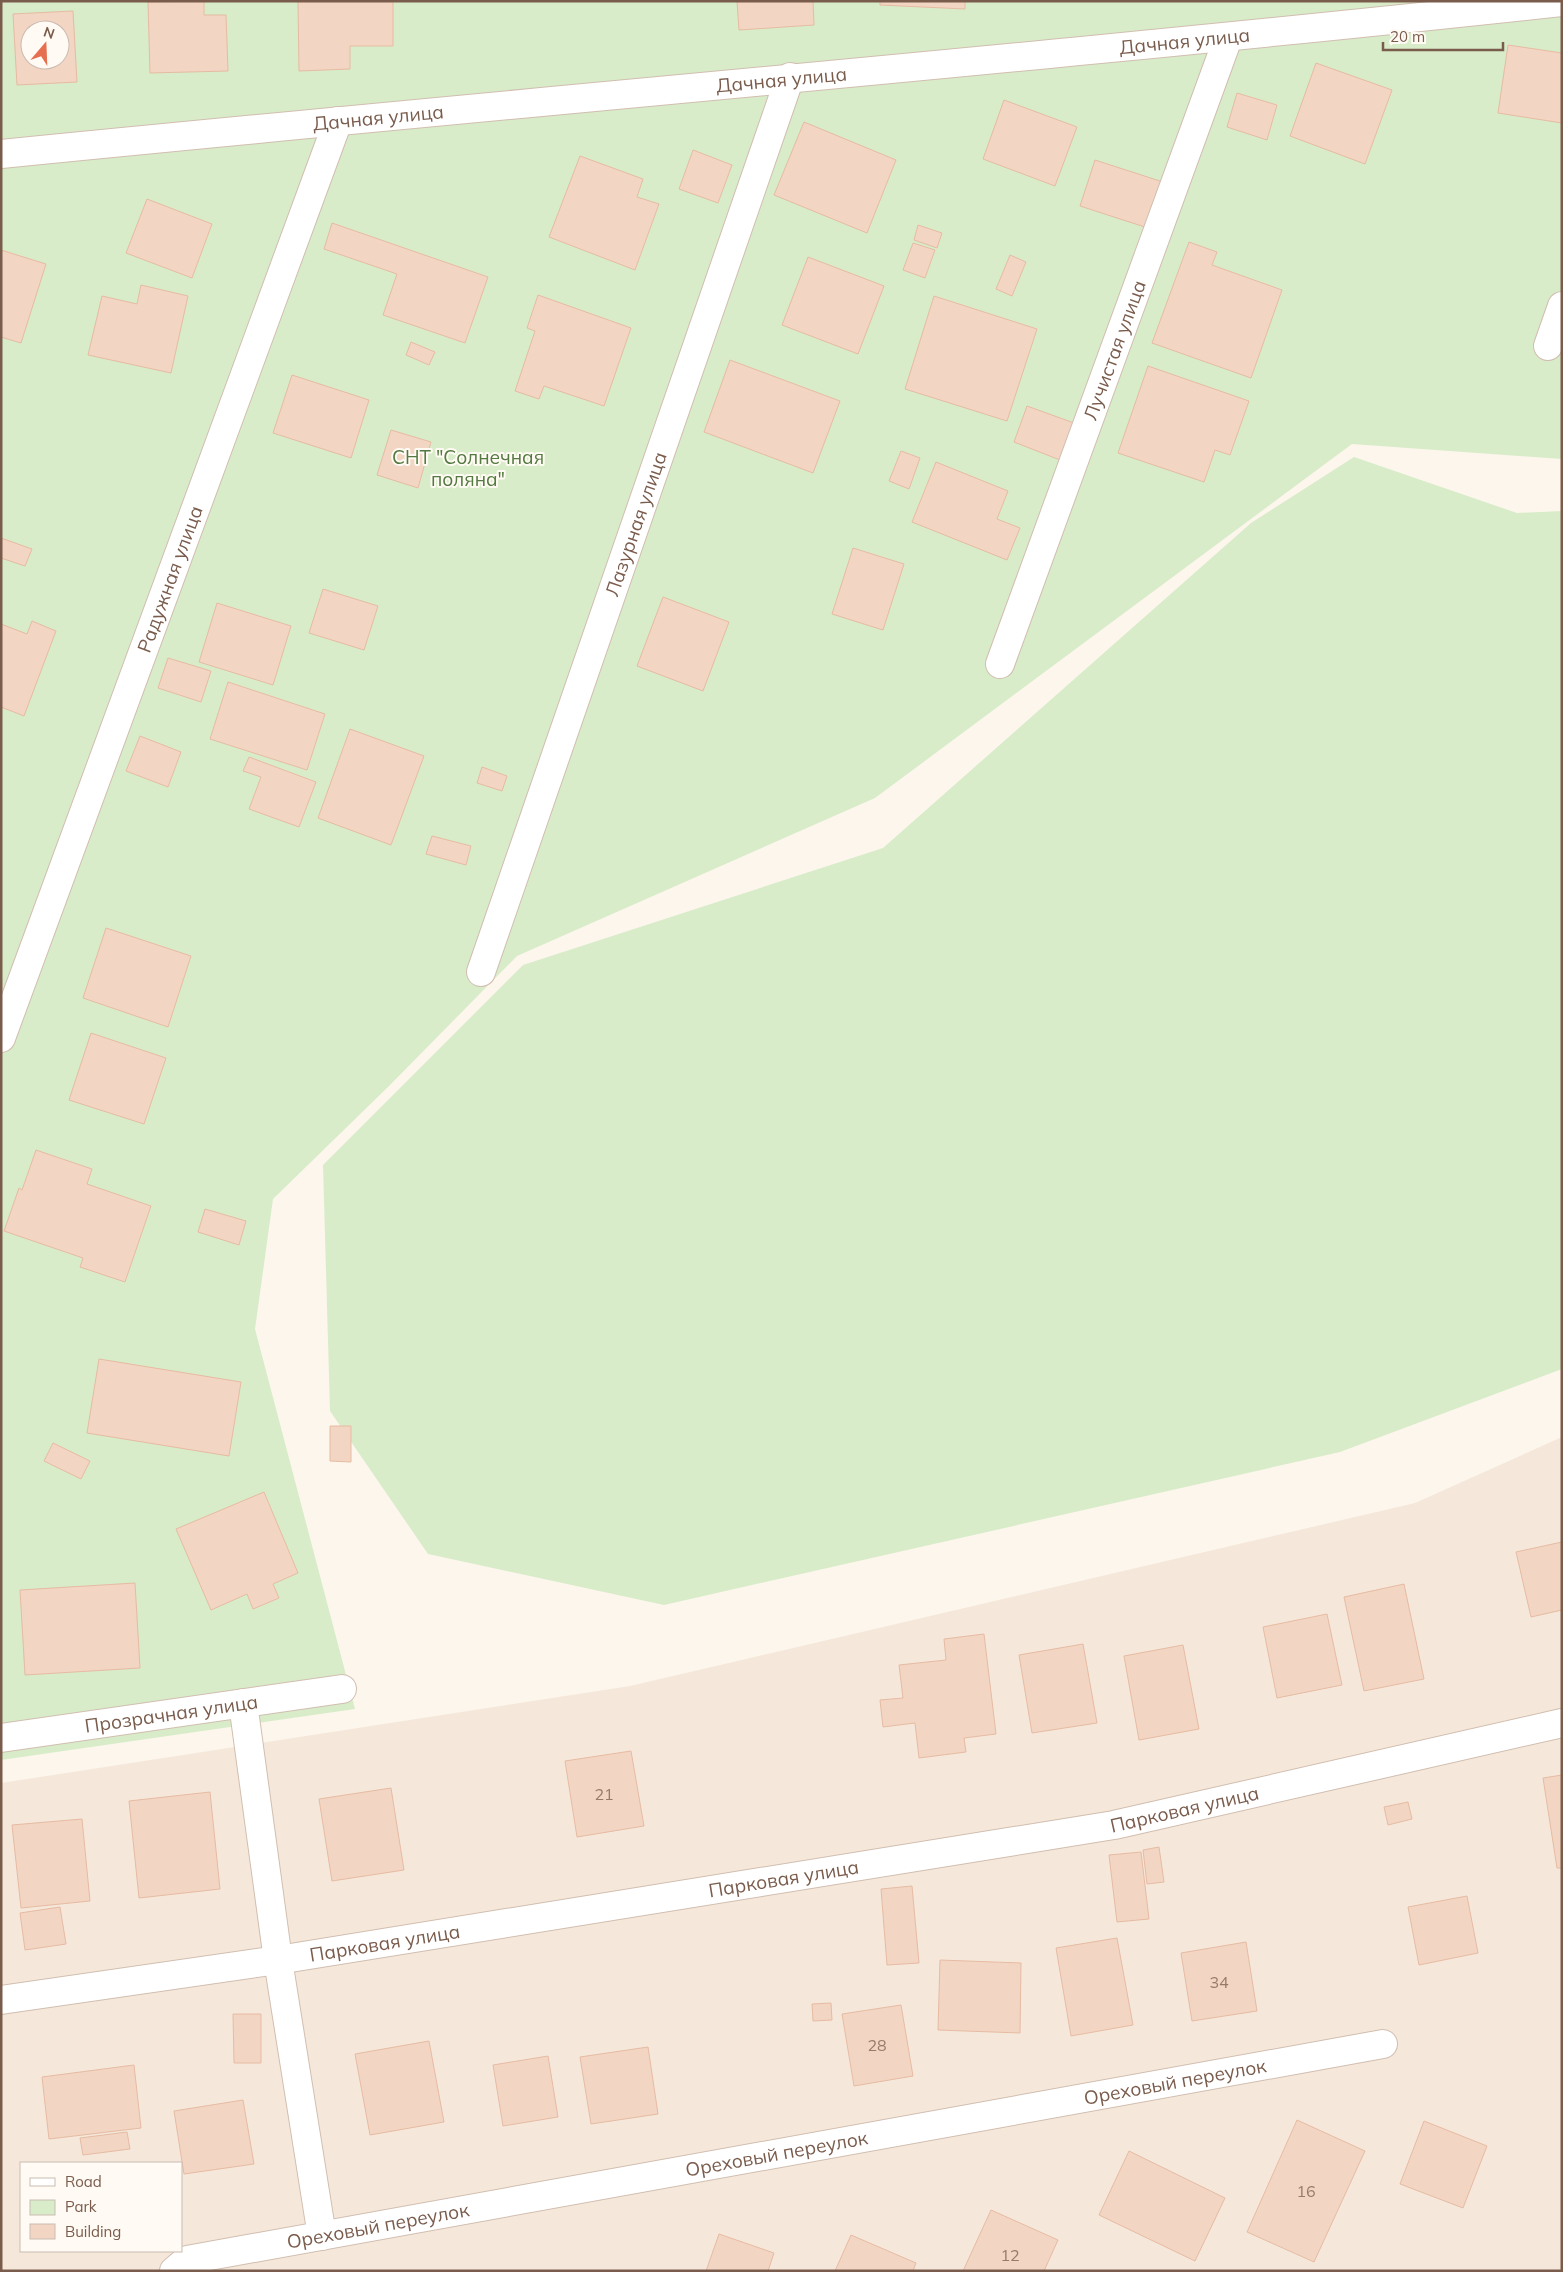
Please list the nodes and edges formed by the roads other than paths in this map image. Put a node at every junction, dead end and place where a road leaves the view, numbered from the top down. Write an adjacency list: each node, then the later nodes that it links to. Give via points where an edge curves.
1 (1562, 2): 2 (street, Дачная улица)
2 (1228, 38): 3 (street, Дачная улица); 8 (street, Лучистая улица)
3 (790, 77): 4 (street, Дачная улица); 9 (street, Лазурная улица)
4 (338, 120): 5 (street, Дачная улица); 10 (street, Радужная улица)
5 (1, 154)
6 (1562, 306): 7 (street)
7 (1548, 346)
8 (1000, 664)
9 (481, 972)
10 (1, 1038)
11 (342, 1689): 12 (street, Прозрачная улица)
12 (243, 1703): 14 (street, Прозрачная улица); 15 (street)
13 (1562, 1723): 15 (street, Парковая улица, via 1114,1824)
14 (1, 1738)
15 (278, 1960): 16 (street, Парковая улица); 18 (street)
16 (1, 2000)
17 (1383, 2044): 18 (street, Ореховый переулок)
18 (322, 2236): 19 (street, Ореховый переулок, via 187,2260)
19 (174, 2271)

